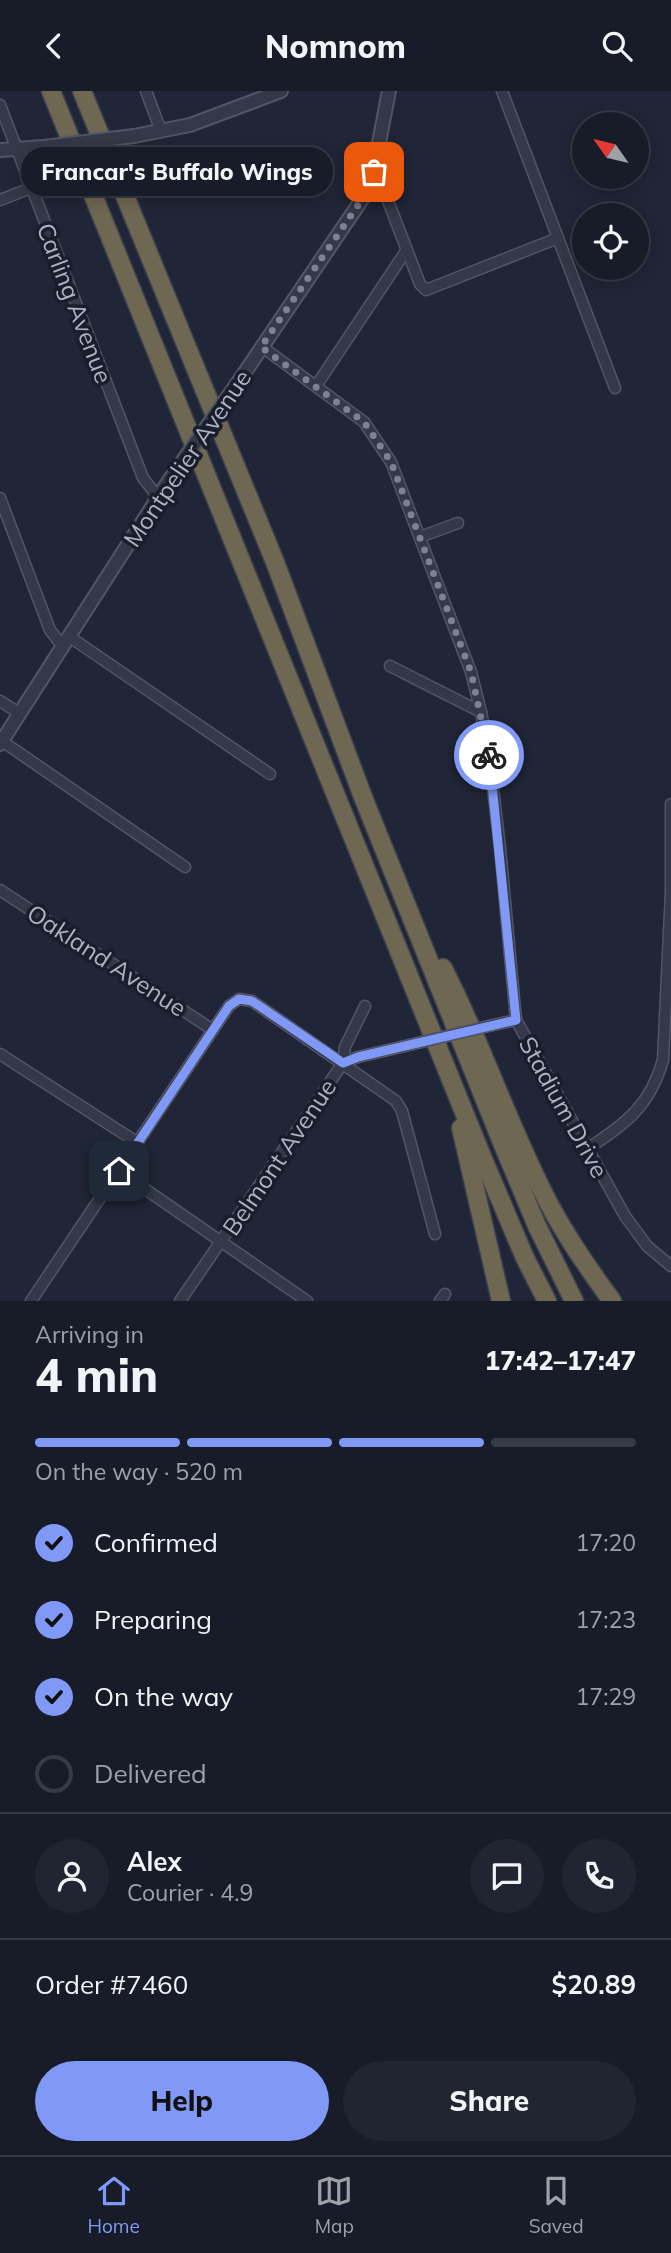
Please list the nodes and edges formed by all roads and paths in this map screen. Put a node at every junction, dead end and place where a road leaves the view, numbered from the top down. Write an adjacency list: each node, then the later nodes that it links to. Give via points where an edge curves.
1 (51, 91): 37 (highway)
2 (82, 91): 33 (highway, via 275,562)
3 (146, 91): 8 (street)
4 (281, 91): 8 (street)
5 (389, 91): 11 (street, Montpelier Avenue)
6 (502, 91): 14 (street)
7 (0, 105): 9 (street, Carling Avenue)
8 (161, 131): 9 (street, bridge)
9 (16, 148): 10 (street); 12 (street, Carling Avenue)
10 (0, 150)
11 (374, 166): 15 (street); 16 (street, Montpelier Avenue, via 367,192)
12 (31, 188): 13 (street); 19 (street, Carling Avenue, via 143,478)
13 (0, 200)
14 (558, 238): 15 (street, via 426,290); 18 (street)
15 (406, 251): 17 (street)
16 (261, 347): 17 (street); 19 (street, Montpelier Avenue, bridge)
17 (316, 386): 22 (street, via 364,422 391,462)
18 (614, 388)
19 (158, 497): 23 (street, Montpelier Avenue)
20 (0, 498): 23 (street, via 50,630)
21 (458, 523): 22 (street)
22 (420, 537): 26 (street, via 471,672)
23 (66, 642): 27 (street, Montpelier Avenue); 29 (street)
24 (390, 666): 26 (street)
25 (0, 701): 27 (street)
26 (481, 712): 35 (street, via 500,848)
27 (19, 713): 28 (street, Montpelier Avenue)
28 (1, 742): 31 (street)
29 (270, 774)
30 (671, 804): 41 (street, via 663,1060 641,1107)
31 (185, 867)
32 (0, 890): 36 (street, Oakland Avenue)
33 (414, 920): 51 (highway, via 537,1226); 52 (highway, via 463,1007 541,1188)
34 (365, 1006): 39 (street, Belmont Avenue, via 345,1047)
35 (516, 1020): 39 (street, Stadium Drive, bridge); 41 (street, Stadium Drive)
36 (213, 1030): 39 (street, via 234,1001 245,999); 40 (street)
37 (440, 1050): 49 (highway); 50 (highway, via 520,1247)
38 (0, 1054): 40 (street)
39 (343, 1063): 43 (street, via 399,1105); 44 (street, Belmont Avenue)
40 (138, 1143): 42 (street)
41 (589, 1148): 45 (street, Stadium Drive, via 635,1232)
42 (119, 1171): 44 (street); 46 (street)
43 (435, 1234)
44 (221, 1241): 47 (street, Belmont Avenue); 48 (street)
45 (671, 1266)
46 (31, 1301)
47 (180, 1301)
48 (307, 1301)
49 (501, 1301)
50 (547, 1301)
51 (574, 1301)
52 (612, 1301)

